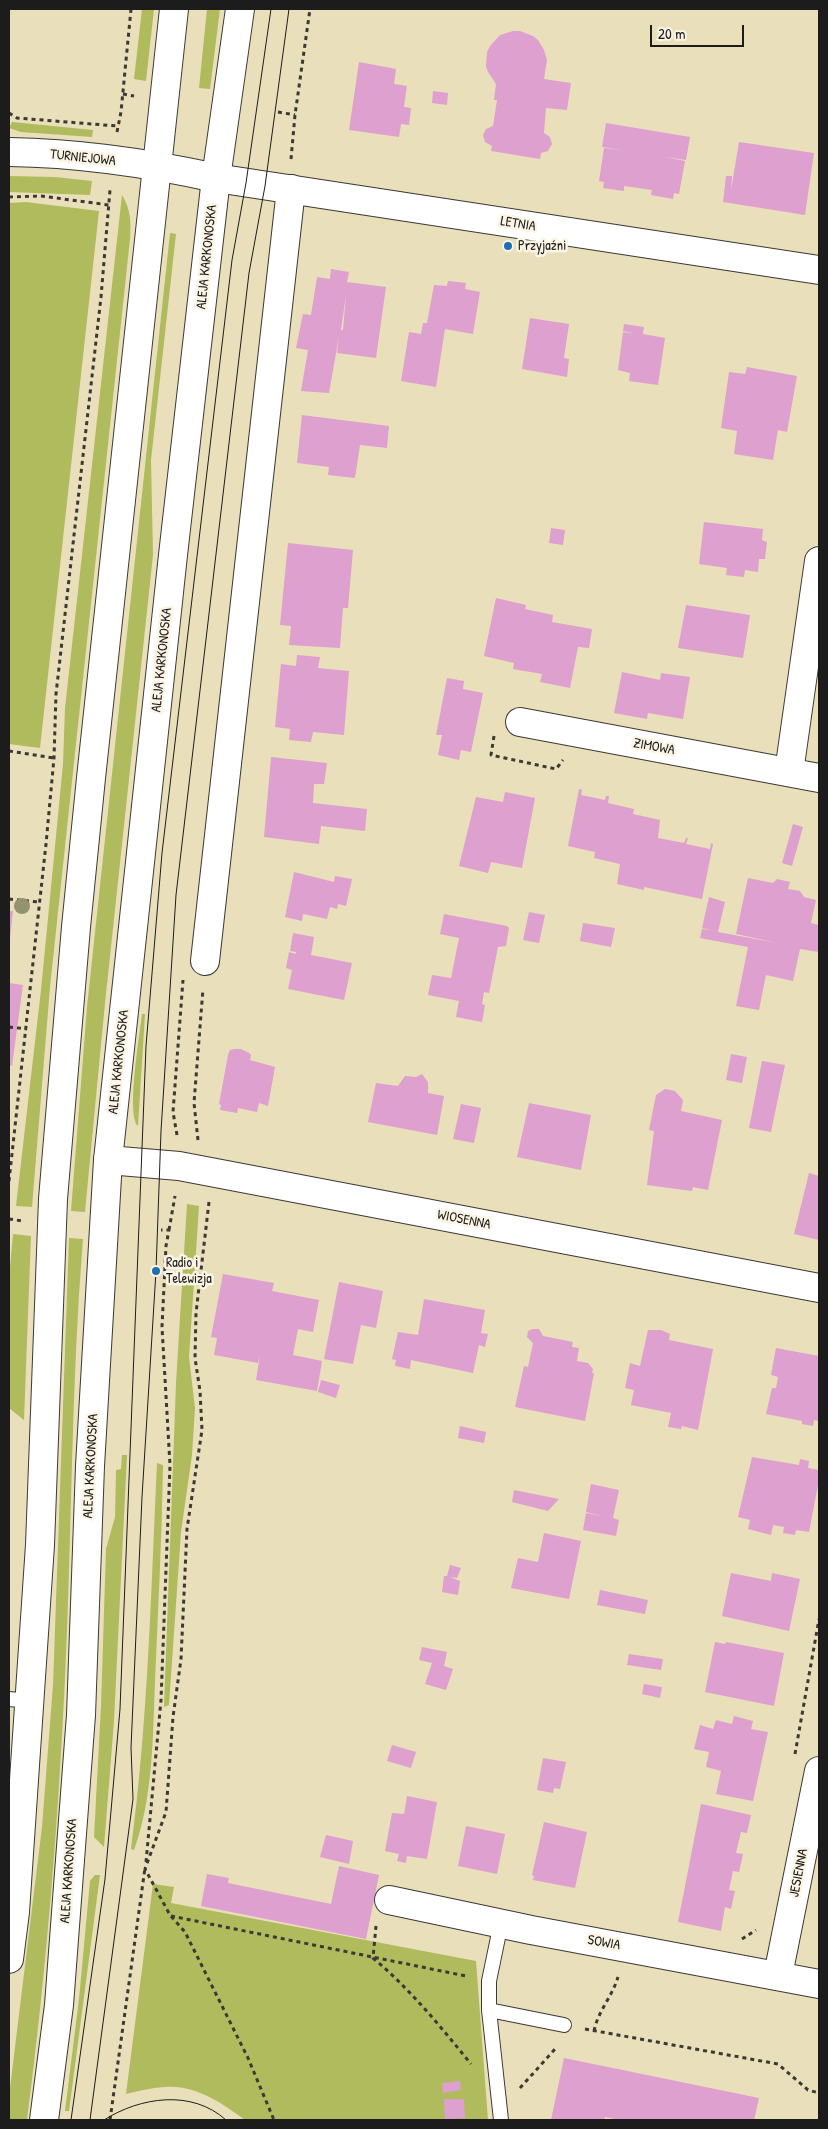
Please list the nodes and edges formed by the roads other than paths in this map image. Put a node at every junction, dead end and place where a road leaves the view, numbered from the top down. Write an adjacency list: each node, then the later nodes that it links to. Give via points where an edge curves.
1 (174, 9): 4 (main road)
2 (240, 9): 6 (main road, ALEJA KARKONOSKA)
3 (9, 152): 4 (main road, TURNIEJOWA)
4 (158, 166): 6 (main road, TURNIEJOWA); 15 (main road, via 76,927 50,1232 40,1545)
5 (291, 176): 6 (main road, LETNIA); 7 (main road, LETNIA); 12 (main road)
6 (216, 178): 13 (main road, ALEJA KARKONOSKA)
7 (819, 270)
8 (819, 561): 10 (main road)
9 (520, 722): 10 (main road, ZIMOWA)
10 (789, 772): 11 (main road, ZIMOWA)
11 (819, 778)
12 (205, 960)
13 (108, 1160): 14 (main road, WIOSENNA, via 179,1166); 24 (main road, ALEJA KARKONOSKA, via 90,1466 81,1715 59,2005)
14 (819, 1288)
15 (19, 1700): 19 (main road, via 15,1912)
16 (819, 1771): 20 (main road, JESIENNA)
17 (383, 1909): 18 (main road, SOWIA)
18 (501, 1923): 20 (main road, SOWIA); 22 (lane, via 489,1981)
19 (9, 1959)
20 (778, 1975): 21 (main road, SOWIA)
21 (819, 1984)
22 (490, 2010): 23 (lane); 25 (lane)
23 (564, 2025)
24 (44, 2120)
25 (501, 2120)

